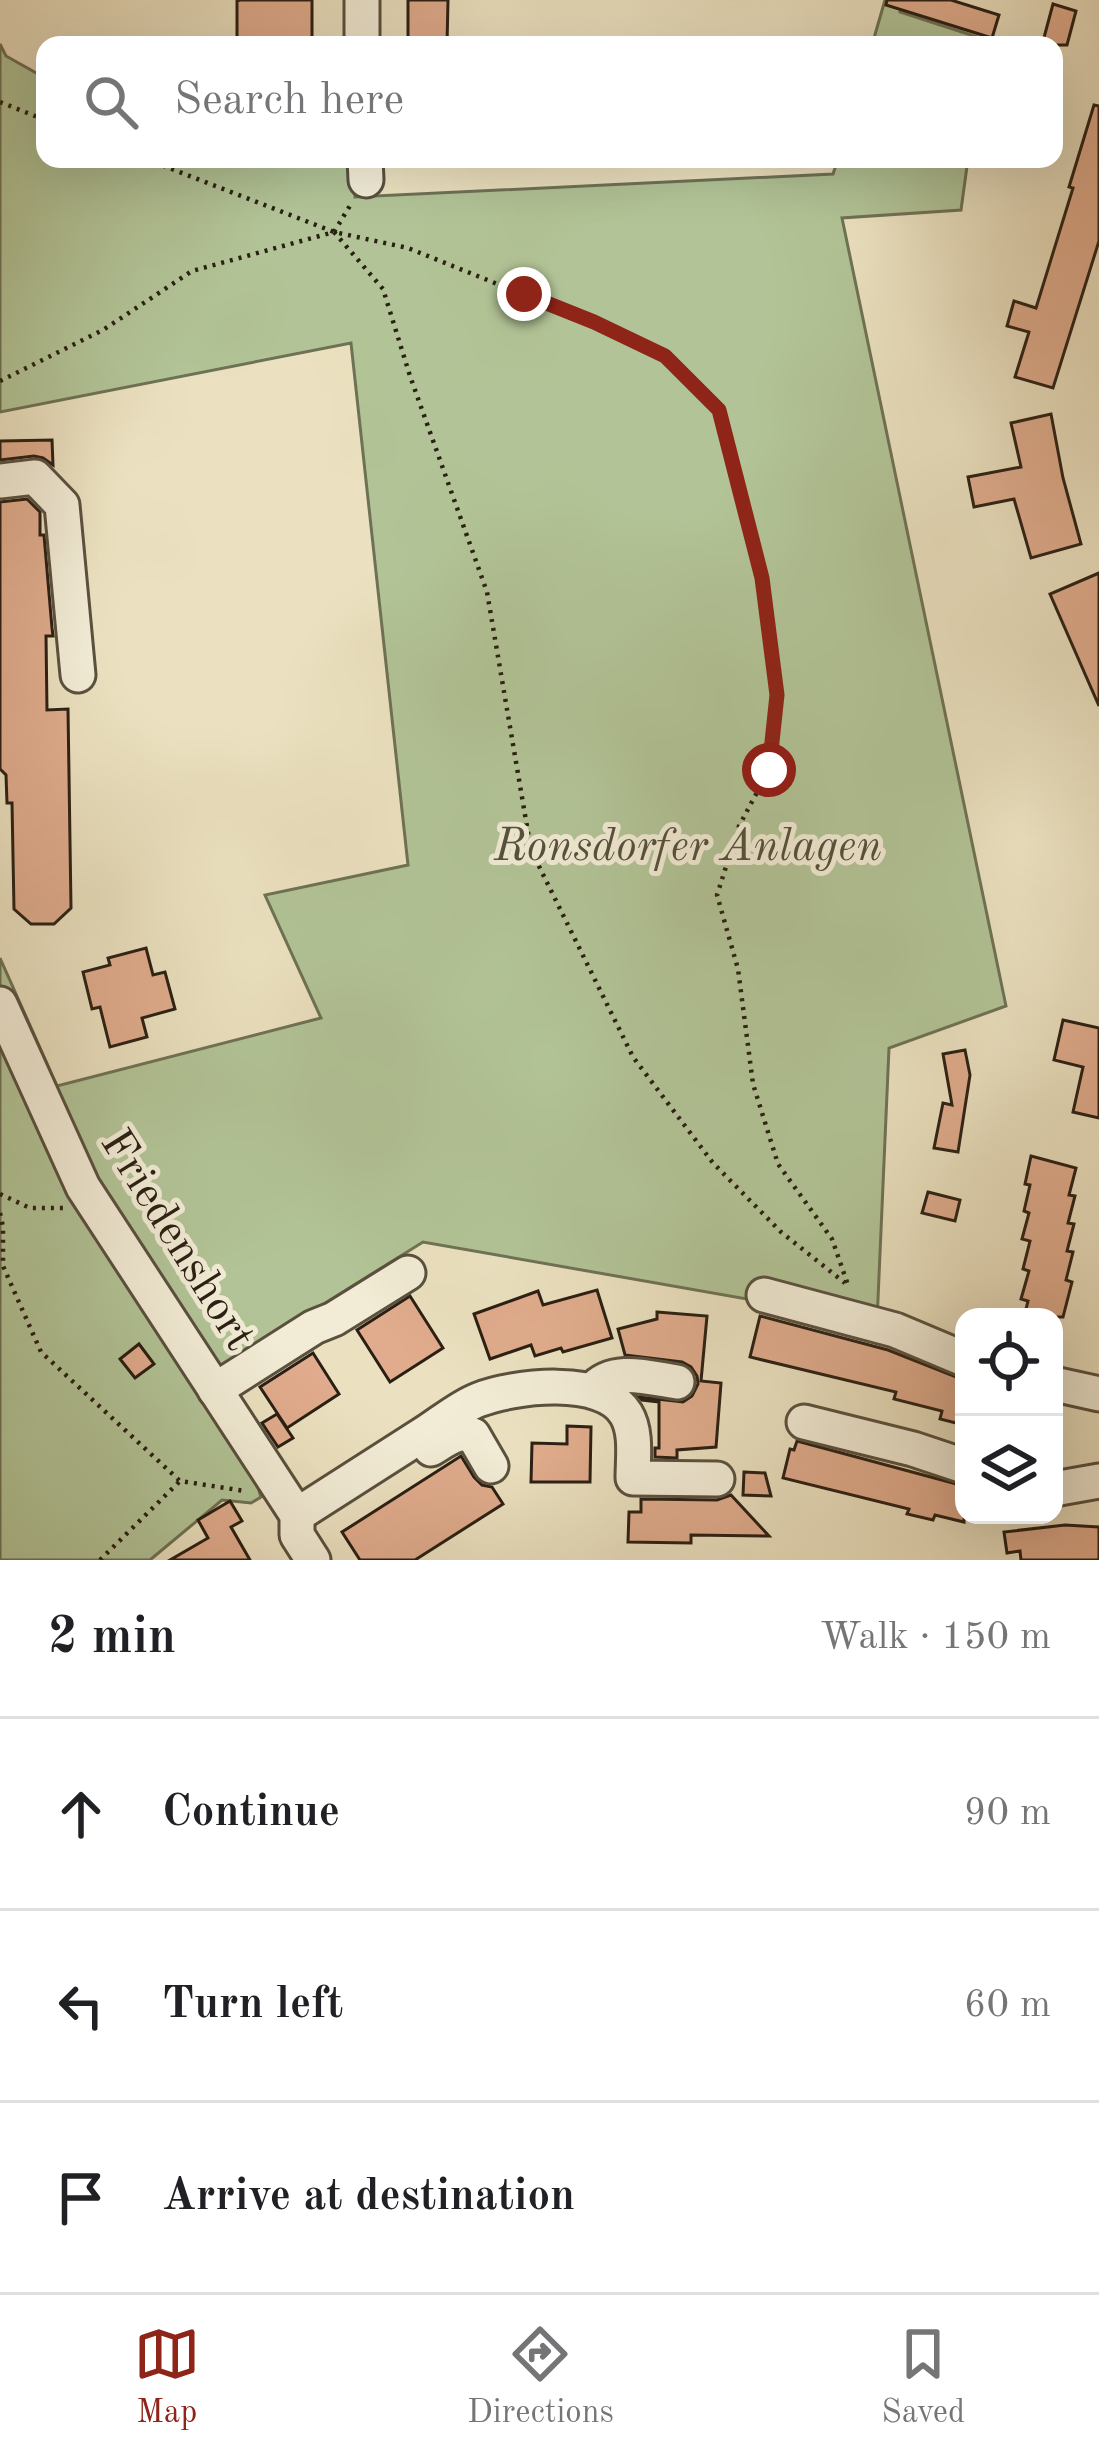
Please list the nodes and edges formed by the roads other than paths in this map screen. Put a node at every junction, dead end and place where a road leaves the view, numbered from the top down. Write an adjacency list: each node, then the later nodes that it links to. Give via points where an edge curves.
1 (362, 0): 2 (street)
2 (362, 36)
3 (0, 481): 4 (street, via 35,476 62,505)
4 (78, 675)
5 (0, 1004): 11 (street, Friedenshort, via 82,1187)
6 (407, 1273): 11 (street)
7 (764, 1295): 8 (street, via 896,1330)
8 (955, 1355)
9 (677, 1382): 12 (street, via 624,1375)
10 (1063, 1386): 13 (street)
11 (214, 1390): 20 (street, Friedenshort)
12 (593, 1390): 17 (street, via 625,1412 632,1478); 20 (street, via 522,1390 477,1400)
13 (1099, 1394)
14 (804, 1422): 15 (street)
15 (955, 1463)
16 (491, 1466): 20 (street, via 464,1432)
17 (717, 1478)
18 (1099, 1481): 19 (street)
19 (1063, 1487)
20 (298, 1527)

